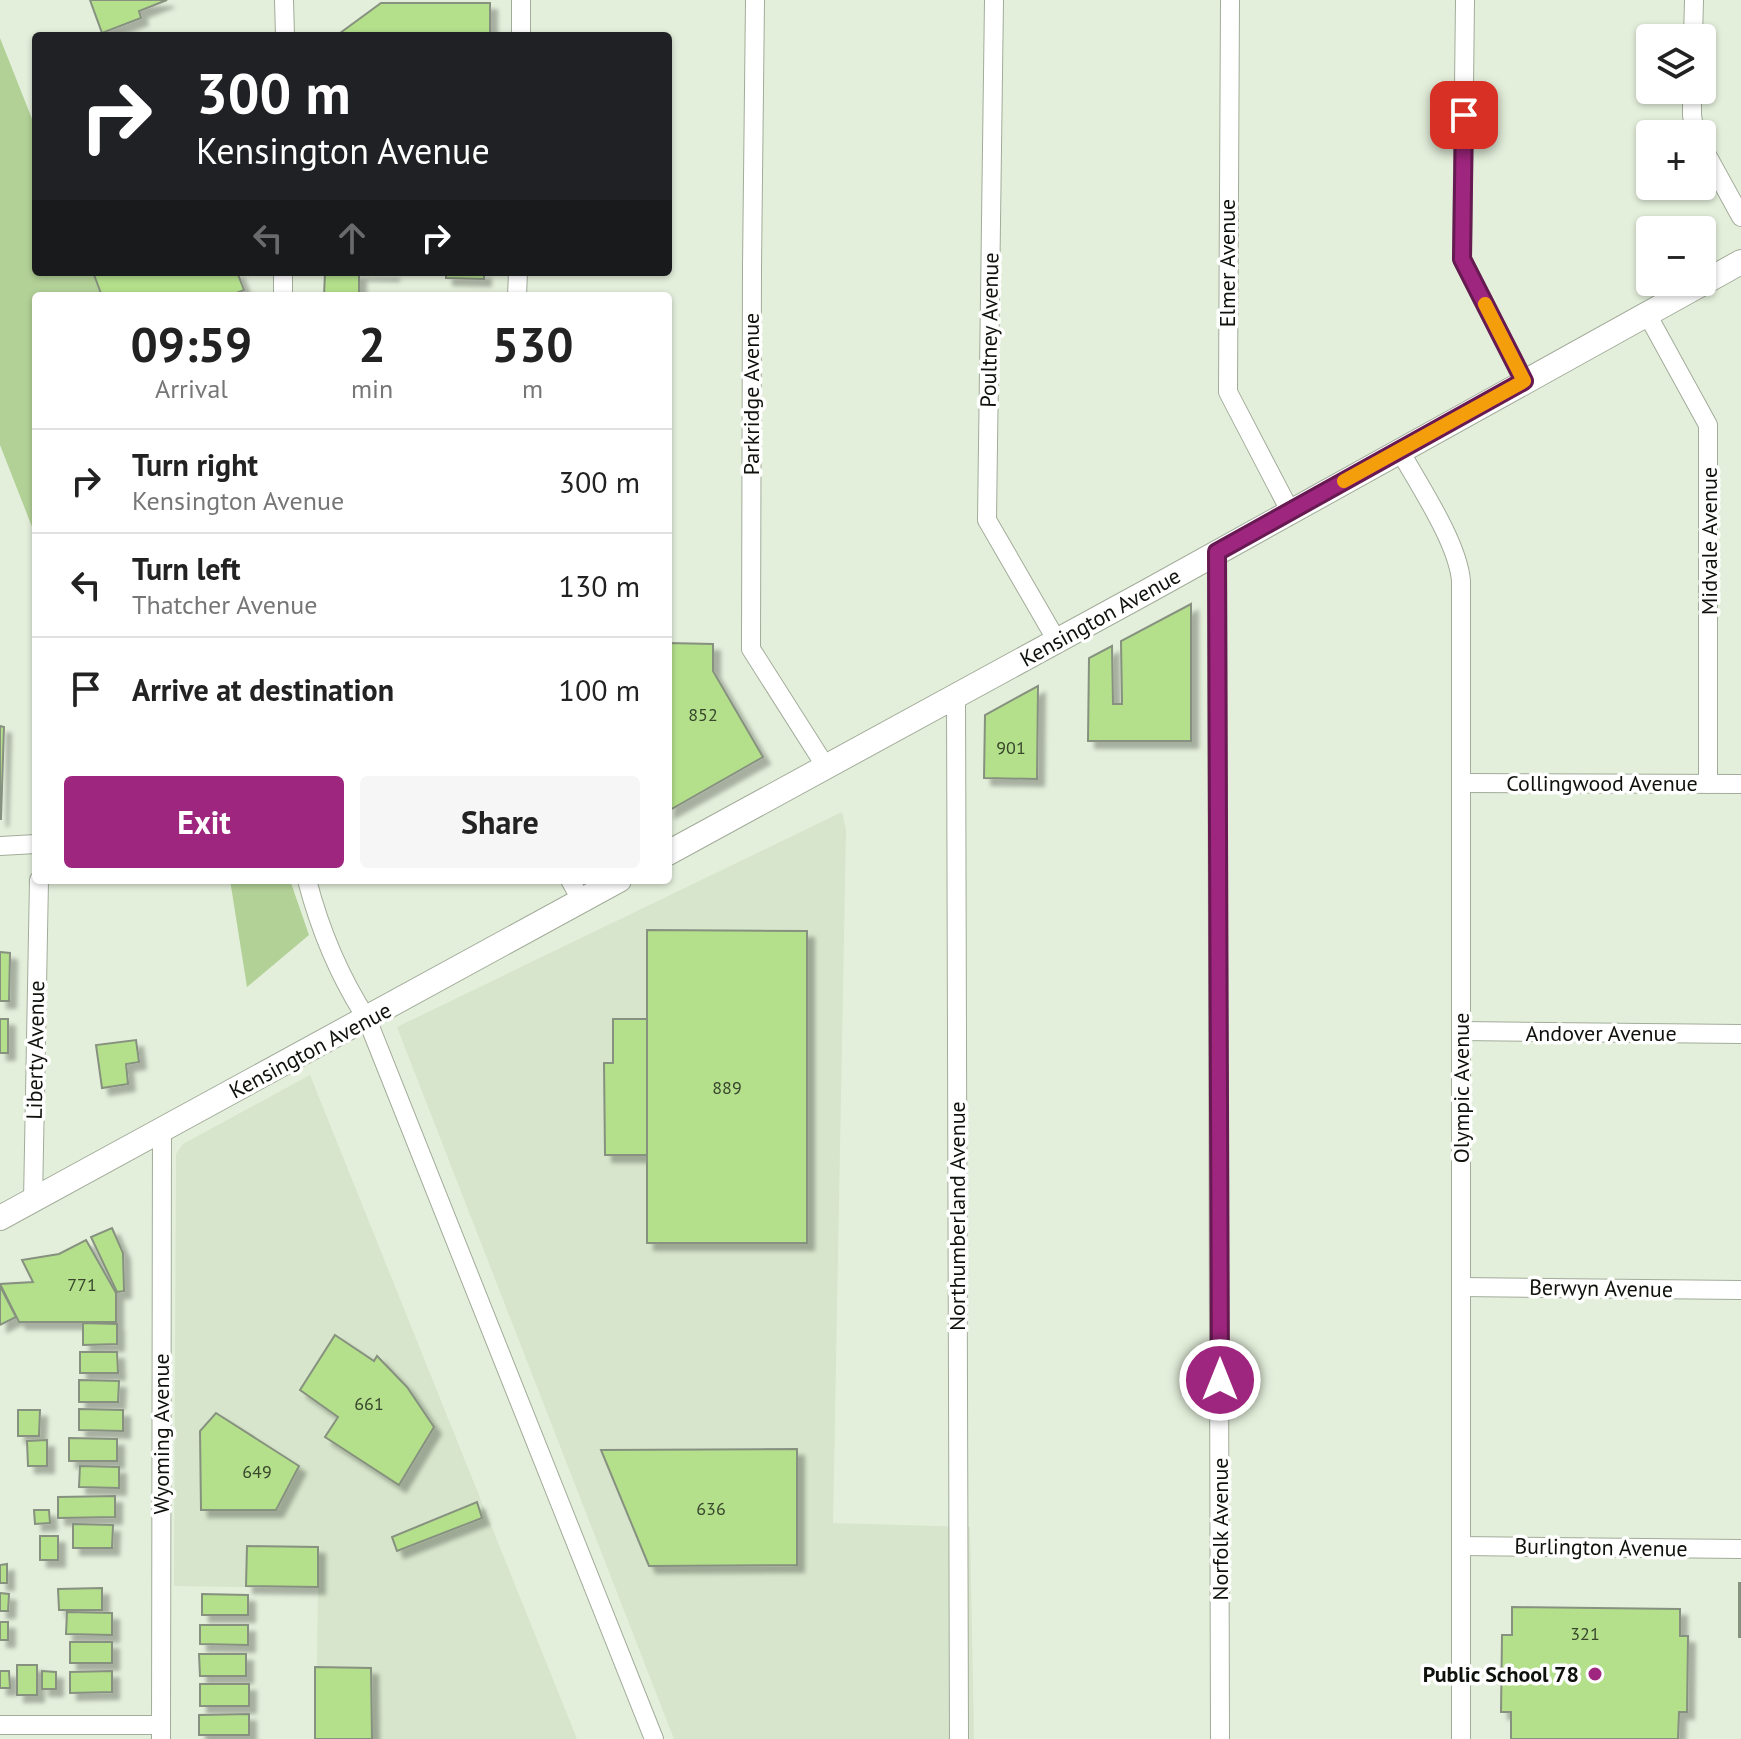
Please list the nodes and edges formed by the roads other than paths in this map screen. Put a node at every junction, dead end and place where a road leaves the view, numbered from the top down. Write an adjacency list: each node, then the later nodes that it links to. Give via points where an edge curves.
1 (284, 0): 9 (street)
2 (521, 0): 10 (street)
3 (755, 0): 21 (street, Parkridge Avenue, via 751,649)
4 (994, 0): 19 (street, Poultney Avenue, via 987,520)
5 (1230, 0): 17 (street, Elmer Avenue, via 1228,392)
6 (1465, 0): 15 (street, via 1462,259)
7 (1694, 0): 8 (street)
8 (1693, 24)
9 (285, 32)
10 (521, 32)
11 (1716, 171): 12 (street)
12 (1741, 217)
13 (1741, 262): 14 (street, Kensington Avenue)
14 (1647, 314): 15 (street, Kensington Avenue); 23 (street, Midvale Avenue, via 1708,425)
15 (1524, 381): 16 (street, Kensington Avenue)
16 (1400, 451): 17 (street, Kensington Avenue); 22 (street, Olympic Avenue, via 1460,570)
17 (1290, 511): 18 (street, Kensington Avenue)
18 (1217, 552): 19 (street, Kensington Avenue); 46 (street, Norfolk Avenue)
19 (1057, 641): 20 (street, Kensington Avenue)
20 (956, 694): 21 (street, Kensington Avenue); 45 (street, Northumberland Avenue)
21 (826, 767): 27 (street, Kensington Avenue)
22 (1462, 783): 23 (street, Collingwood Avenue); 33 (street, Olympic Avenue)
23 (1708, 784): 24 (street, Collingwood Avenue)
24 (1741, 784)
25 (32, 844): 26 (street)
26 (0, 846)
27 (672, 851)
28 (39, 884): 36 (street, Liberty Avenue)
29 (308, 884): 32 (street, via 334,960)
30 (602, 884): 31 (street, Kensington Avenue)
31 (576, 890): 32 (street, Kensington Avenue)
32 (367, 1019): 35 (street, Kensington Avenue); 44 (street)
33 (1461, 1031): 34 (street, Andover Avenue); 38 (street, Olympic Avenue)
34 (1741, 1034)
35 (162, 1129): 36 (street, Kensington Avenue); 43 (street, Wyoming Avenue)
36 (33, 1201): 37 (street, Kensington Avenue)
37 (0, 1218)
38 (1461, 1287): 39 (street, Berwyn Avenue); 40 (street, Olympic Avenue)
39 (1741, 1290)
40 (1461, 1546): 41 (street, Burlington Avenue); 47 (street, Olympic Avenue)
41 (1741, 1549)
42 (0, 1725): 43 (street)
43 (161, 1732)
44 (654, 1739)
45 (959, 1739)
46 (1220, 1739)
47 (1461, 1739)

